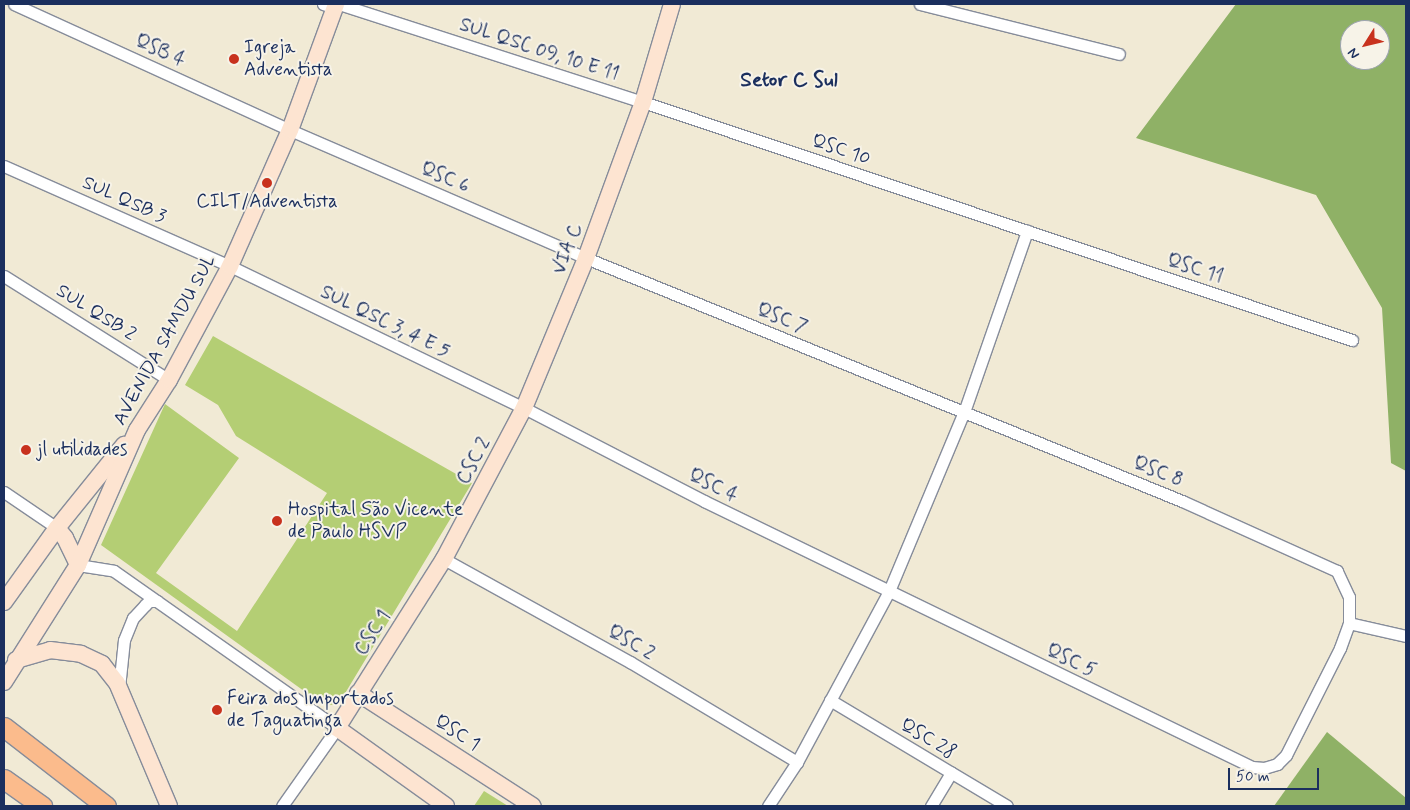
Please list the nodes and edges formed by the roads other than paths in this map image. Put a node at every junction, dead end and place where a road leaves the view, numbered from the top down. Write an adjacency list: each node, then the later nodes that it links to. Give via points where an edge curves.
1 (14, 4): 7 (street, QSB 4)
2 (672, 4): 6 (main road)
3 (920, 4): 5 (street)
4 (333, 5): 6 (street, SUL QSC 09, 10 E 11); 7 (main road, AVENIDA SAMDU SUL)
5 (1118, 54)
6 (643, 102): 9 (street, QSC 10); 10 (main road, VIA C)
7 (290, 130): 10 (street, QSC 6); 11 (main road, AVENIDA SAMDU SUL)
8 (4, 166): 11 (street, SUL QSB 3)
9 (1027, 231): 13 (street, QSC 11); 16 (street)
10 (586, 258): 15 (main road, VIA C); 16 (street, QSC 7)
11 (230, 266): 14 (main road, AVENIDA SAMDU SUL); 15 (street, SUL QSC 3, 4 E 5)
12 (4, 276): 14 (street, SUL QSB 2)
13 (1352, 340)
14 (169, 380): 17 (main road, AVENIDA SAMDU SUL)
15 (524, 408): 20 (main road, CSC 2); 23 (street, QSC 4)
16 (964, 412): 22 (street, QSC 8, via 1182,501); 23 (street)
17 (137, 430): 19 (main road); 21 (main road, AVENIDA SAMDU SUL)
18 (4, 492): 19 (street)
19 (57, 528): 21 (main road); 25 (main road)
20 (444, 559): 32 (main road, CSC 1); 36 (street, QSC 2, via 630,662)
21 (78, 565): 24 (street, via 114,571); 28 (main road, AVENIDA SAMDU SUL)
22 (1337, 571): 26 (street, QSC 5, via 1349,598)
23 (888, 591): 26 (street, QSC 5, via 1238,762 1264,768 1278,764 1286,755 1340,648); 33 (street)
24 (157, 601): 31 (street, via 149,601 133,618 124,640); 35 (street)
25 (4, 602)
26 (1349, 623): 27 (street)
27 (1406, 636)
28 (20, 659): 29 (main road); 30 (main road, AVENIDA SAMDU SUL); 31 (main road, via 50,650 81,654 102,664)
29 (4, 663)
30 (4, 682)
31 (119, 688): 41 (main road)
32 (358, 694): 35 (main road, CSC 1); 44 (main road, QSC 1)
33 (830, 700): 36 (street); 37 (street, QSC 28)
34 (4, 727): 40 (main road)
35 (337, 728): 42 (street); 43 (main road)
36 (797, 762): 45 (street)
37 (952, 773): 46 (street); 47 (street, QSC 28)
38 (4, 780): 39 (main road)
39 (42, 806)
40 (106, 806)
41 (169, 806)
42 (282, 806)
43 (446, 806)
44 (533, 806)
45 (768, 806)
46 (930, 806)
47 (1007, 806)

